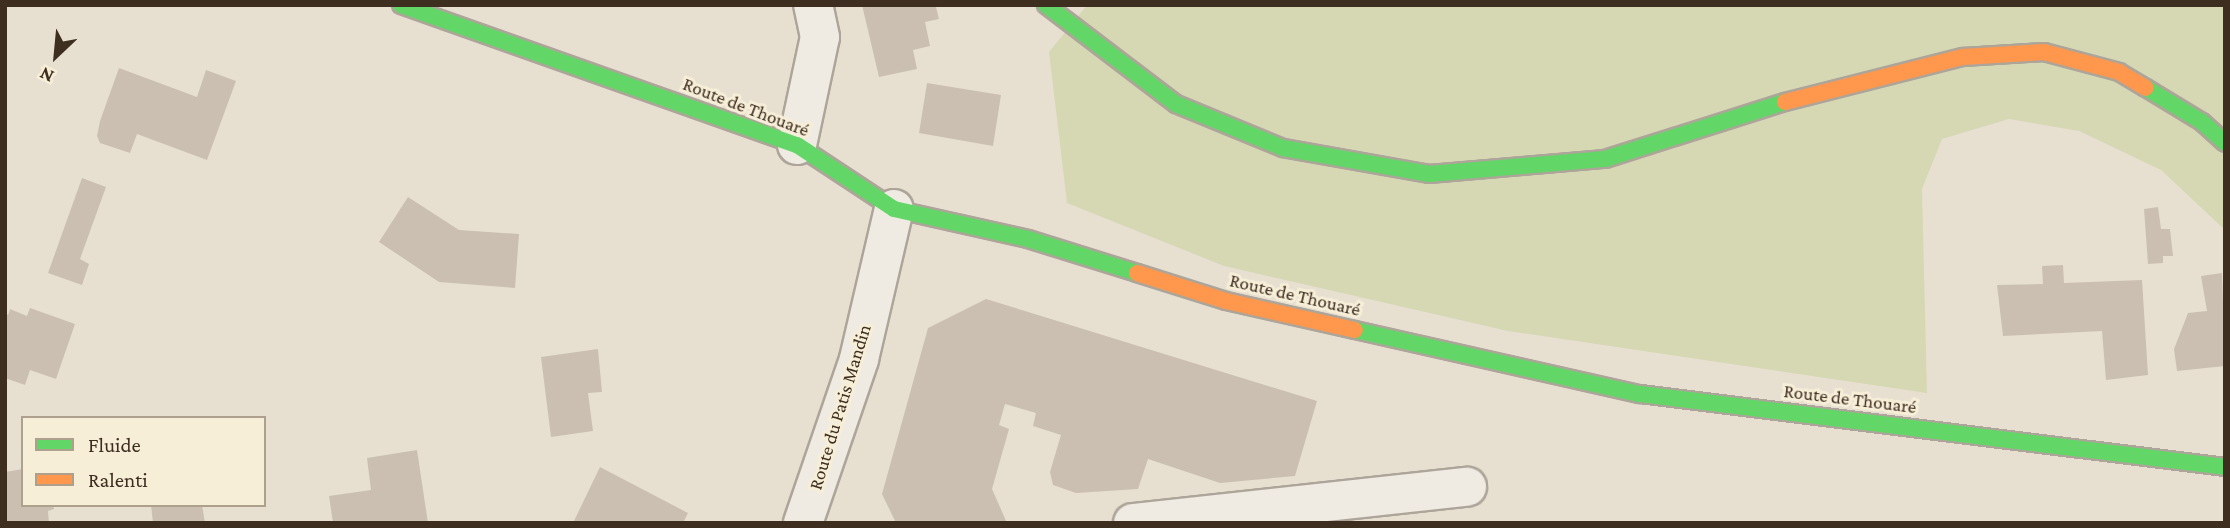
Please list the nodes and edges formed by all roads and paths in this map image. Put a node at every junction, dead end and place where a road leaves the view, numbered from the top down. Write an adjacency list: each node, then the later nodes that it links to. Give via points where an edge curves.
1 (401, 5): 5 (street, Route de Thouaré)
2 (813, 5): 5 (street, via 820,37)
3 (1046, 5): 4 (street, via 1176,104 1283,148 1429,174 1605,159 1815,92 1963,57 2044,52 2119,72 2202,122)
4 (2225, 143)
5 (797, 145): 6 (street, Route de Thouaré)
6 (894, 209): 7 (street, Route de Thouaré, via 1028,239 1226,301 1640,394); 9 (street, Route du Patis Mandin, via 859,359)
7 (2225, 467)
8 (1467, 487): 10 (street)
9 (803, 523)
10 (1133, 523)

